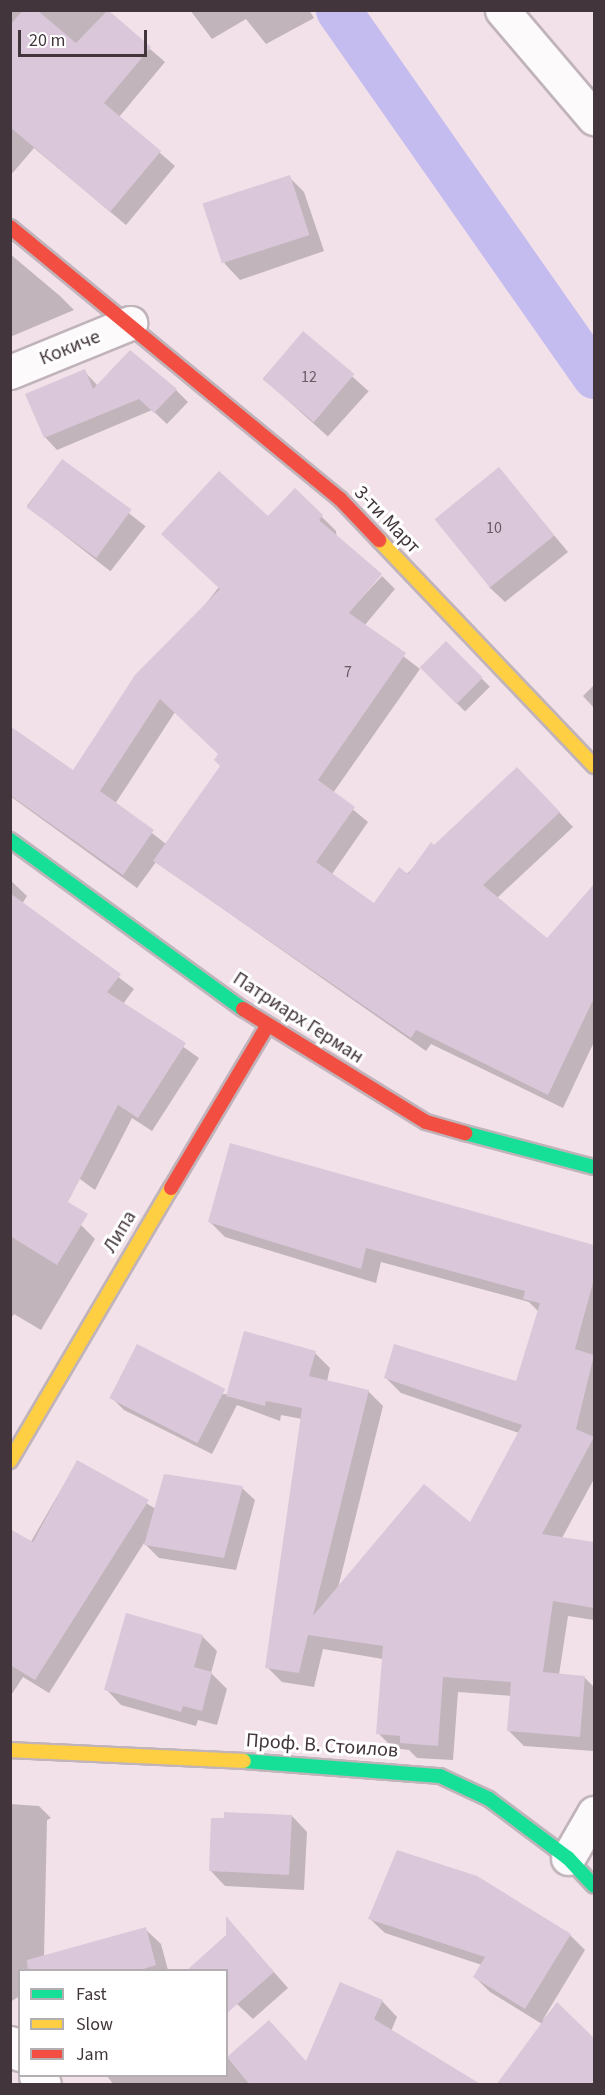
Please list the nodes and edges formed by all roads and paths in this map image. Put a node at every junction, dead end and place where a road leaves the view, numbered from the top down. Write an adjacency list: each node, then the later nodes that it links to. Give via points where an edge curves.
1 (502, 10): 2 (street)
2 (594, 118)
3 (10, 227): 4 (street, 3-ти Март)
4 (130, 323): 5 (street, Кокиче); 6 (street, 3-ти Март, via 340,499)
5 (10, 372)
6 (594, 766)
7 (10, 840): 8 (street, Патриарх Герман)
8 (267, 1026): 9 (street, Патриарх Герман, via 426,1122); 10 (street, Липа)
9 (594, 1167)
10 (10, 1461)
11 (10, 1750): 13 (street, Проф. В. Стоилов, via 383,1768 440,1776 489,1799)
12 (594, 1813): 13 (street)
13 (568, 1858): 14 (street, Проф. В. Стоилов)
14 (594, 1886)

